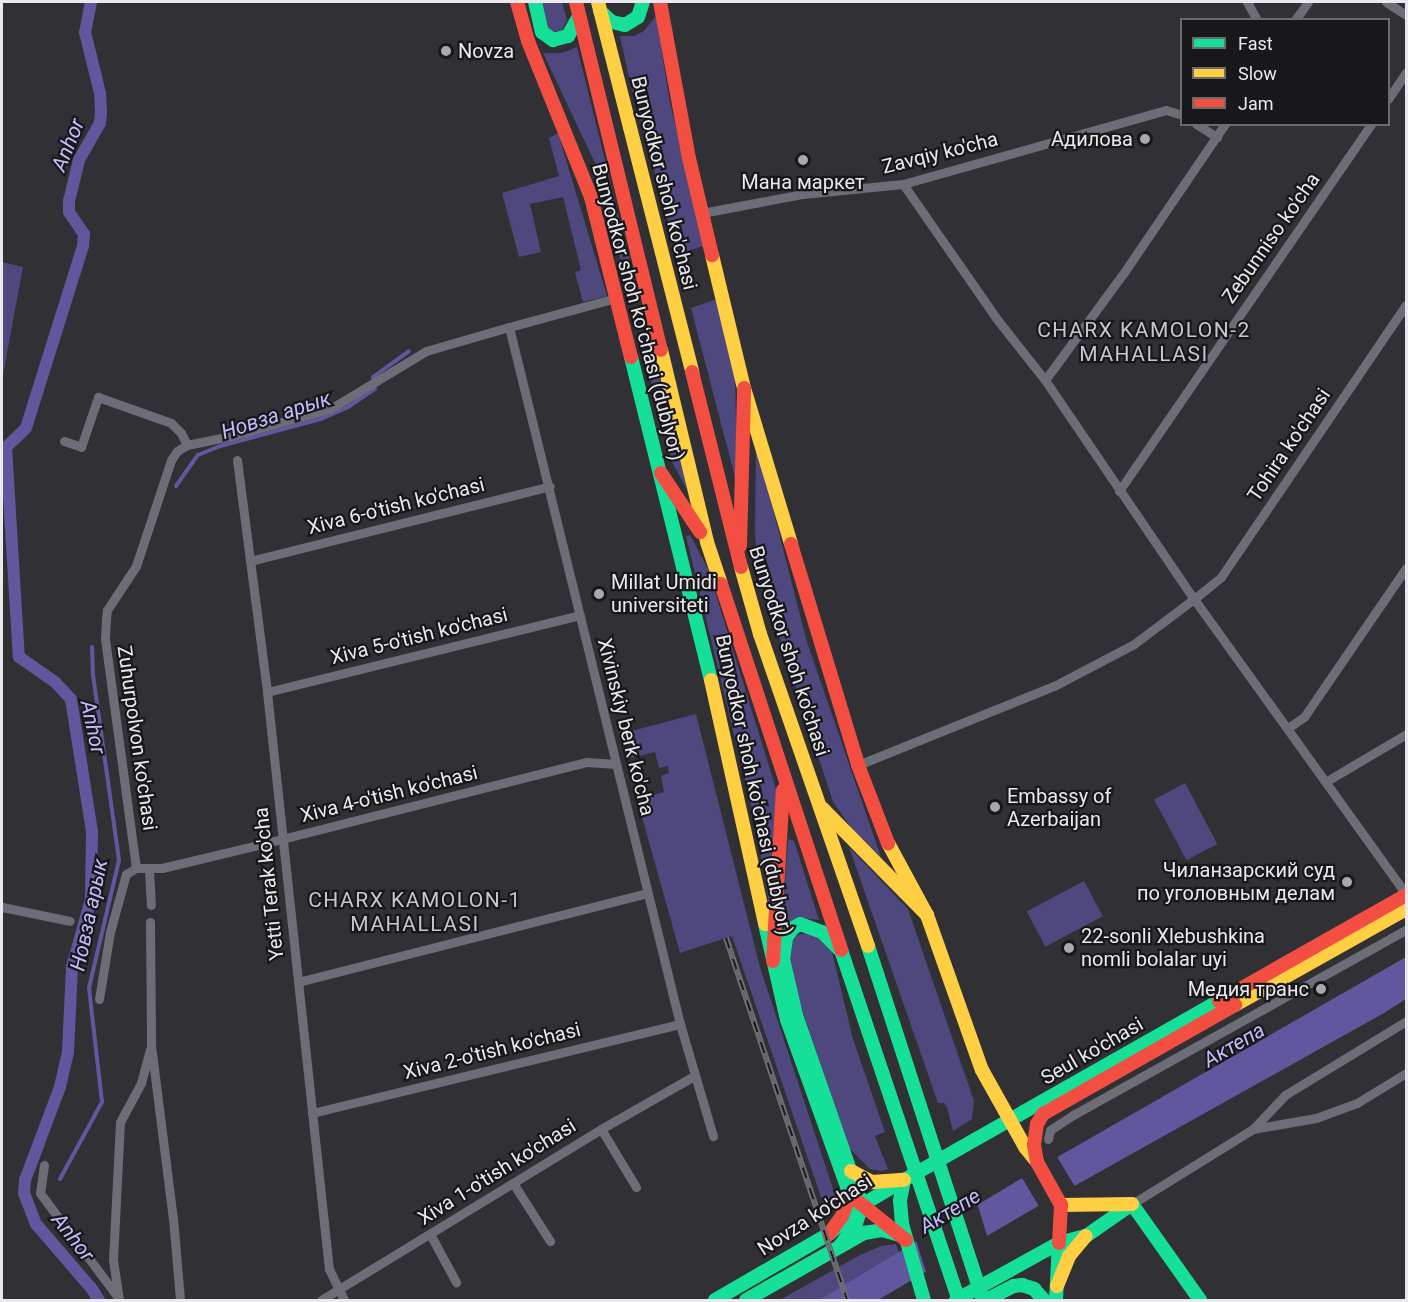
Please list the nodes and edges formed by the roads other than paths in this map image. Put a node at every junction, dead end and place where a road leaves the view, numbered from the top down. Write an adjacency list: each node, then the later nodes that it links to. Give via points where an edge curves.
1 (517, 2): 23 (main road, Bunyodkor shoh koʻchasi (dublyor), via 528,40 587,187)
2 (535, 2): 11 (main road, via 542,32 553,40 568,36)
3 (576, 2): 11 (main road)
4 (643, 2): 9 (main road, via 638,17 625,26 612,22)
5 (660, 2): 22 (main road)
6 (1247, 2): 12 (street)
7 (1308, 2): 13 (street)
8 (1386, 2): 10 (street)
9 (599, 6): 36 (main road, Bunyodkor shoh ko'chasi)
10 (1407, 15)
11 (579, 16): 34 (main road)
12 (1256, 18)
13 (1296, 18)
14 (1407, 72): 15 (street)
15 (1390, 98)
16 (1180, 114): 21 (street, Zavqiy ko'cha, via 1166,110)
17 (1199, 126): 20 (street)
18 (1224, 126): 20 (street)
19 (1370, 126): 33 (street, Zebunniso ko'cha)
20 (1216, 137): 26 (street)
21 (903, 184): 22 (street, Zavqiy ko'cha, via 803,194); 26 (street, via 996,318)
22 (702, 213): 27 (main road)
23 (616, 298): 25 (street); 31 (main road, Bunyodkor shoh koʻchasi (dublyor))
24 (1407, 305): 38 (street, Tohira ko'chasi, via 1221,577)
25 (509, 327): 29 (street, via 426,351 346,401 313,414); 32 (street, Xivinskiy berk ko'cha)
26 (1045, 380): 33 (street)
27 (744, 388): 36 (main road); 44 (main road)
28 (64, 441): 29 (street, via 81,447 98,397 171,423)
29 (188, 445): 49 (street, Zuhurpolvon ko'chasi, via 171,460 136,566 106,619 105,638)
30 (237, 460): 35 (street, Yetti Terak ko'cha)
31 (661, 473): 34 (main road); 61 (main road, Bunyodkor shoh koʻchasi (dublyor))
32 (550, 486): 35 (street, Xiva 6-o'tish ko'chasi); 39 (street, Xivinskiy berk ko'cha)
33 (1119, 491): 38 (street)
34 (707, 542): 45 (main road)
35 (250, 561): 40 (street, Yetti Terak ko'cha)
36 (740, 564): 47 (main road, Bunyodkor shoh ko'chasi)
37 (1407, 568): 41 (street, via 1304,717)
38 (1194, 599): 41 (street); 44 (street, Tohira ko'chasi, via 1134,644 1054,686)
39 (580, 615): 40 (street, Xiva 5-o'tish ko'chasi); 43 (street, Xivinskiy berk ko'cha)
40 (267, 692): 48 (street, Yetti Terak ko'cha)
41 (1288, 728): 46 (street)
42 (1407, 734): 46 (street)
43 (616, 764): 48 (street, Xiva 4-o'tish ko'chasi, via 587,762); 51 (street, Xivinskiy berk ko'cha)
44 (858, 765): 56 (main road, via 888,843)
45 (784, 781): 60 (main road); 61 (main road)
46 (1327, 781): 52 (street)
47 (819, 805): 56 (main road); 107 (main road, Bunyodkor shoh ko'chasi)
48 (282, 840): 50 (street, Xiva 4-o'tish ko'chasi); 62 (street, Yetti Terak ko'cha)
49 (136, 868): 50 (street, Xiva 4-o'tish ko'chasi); 63 (street, via 126,874 108,931)
50 (149, 869): 53 (street)
51 (647, 893): 62 (street); 65 (street, Xivinskiy berk ko'cha)
52 (1407, 894): 70 (main road, Seul ko'chasi)
53 (151, 905)
54 (2, 907): 57 (street)
55 (1407, 909): 79 (main road, Seul ko'chasi, via 1048,1111 1035,1131)
56 (927, 915): 69 (main road, via 969,1037)
57 (70, 921)
58 (150, 922): 66 (street)
59 (1407, 930): 77 (street, via 1073,1116 1050,1130)
60 (843, 955): 81 (main road, via 822,932 800,924 786,938 783,959 792,1001); 106 (main road)
61 (773, 967): 85 (main road, Bunyodkor shoh koʻchasi (dublyor), via 787,1020)
62 (298, 982): 71 (street, Yetti Terak ko'cha)
63 (99, 999)
64 (1407, 1021): 74 (street, via 1285,1095)
65 (680, 1024): 68 (street, Xivinskiy berk ko'cha); 71 (street, Xiva 2-o'tish ko'chasi)
66 (151, 1045): 100 (street, via 141,1083 120,1122 113,1260); 101 (street)
67 (1406, 1074): 74 (street, via 1357,1103 1316,1118)
68 (694, 1076): 73 (street, Xiva 1-o'tish ko'chasi); 76 (street, Xivinskiy berk ko'cha)
69 (998, 1101): 70 (main road, via 1011,1111); 72 (main road)
70 (1025, 1111): 72 (main road, Seul ko'chasi)
71 (312, 1113): 98 (street, Yetti Terak ko'cha, via 329,1269)
72 (1010, 1120): 75 (main road, Seul ko'chasi); 78 (main road)
73 (601, 1129): 83 (street, Xiva 1-o'tish ko'chasi); 84 (street)
74 (1253, 1130): 86 (street)
75 (988, 1132): 78 (main road, via 1007,1136); 82 (main road, Seul ko'chasi)
76 (713, 1136)
77 (1048, 1139)
78 (1024, 1147): 79 (main road)
79 (1037, 1162): 88 (main road, Seul ko'chasi)
80 (44, 1166): 100 (street, via 40,1192)
81 (850, 1171): 82 (main road, via 876,1182); 87 (main road)
82 (904, 1180): 87 (main road, Novza ko'chasi); 93 (main road, via 900,1209)
83 (513, 1183): 89 (street, Xiva 1-o'tish ko'chasi); 92 (street)
84 (636, 1187)
85 (850, 1195): 87 (main road); 90 (main road)
86 (1132, 1204): 88 (main road); 91 (main road); 110 (main road)
87 (862, 1205): 90 (main road, Novza ko'chasi); 93 (main road); 95 (main road, via 856,1223)
88 (1061, 1205): 94 (main road)
89 (430, 1234): 96 (street); 98 (street, Xiva 1-o'tish ko'chasi)
90 (829, 1234): 104 (main road, Novza ko'chasi)
91 (1086, 1236): 94 (main road); 97 (main road, via 1069,1256)
92 (550, 1240)
93 (906, 1240): 95 (main road, Novza ko'chasi, via 878,1230); 99 (main road)
94 (1059, 1243): 97 (main road); 106 (main road)
95 (840, 1246): 105 (main road, Novza ko'chasi)
96 (456, 1282)
97 (1057, 1286): 109 (main road)
98 (338, 1290): 102 (street, Xiva 1-o'tish ko'chasi); 103 (street, Yetti Terak ko'cha)
99 (923, 1295)
100 (119, 1300)
101 (180, 1300)
102 (321, 1300)
103 (344, 1300)
104 (716, 1300)
105 (746, 1300)
106 (957, 1300)
107 (984, 1300): 108 (main road, via 1022,1285 1034,1289)
108 (1044, 1300)
109 (1056, 1300)
110 (1200, 1300)

